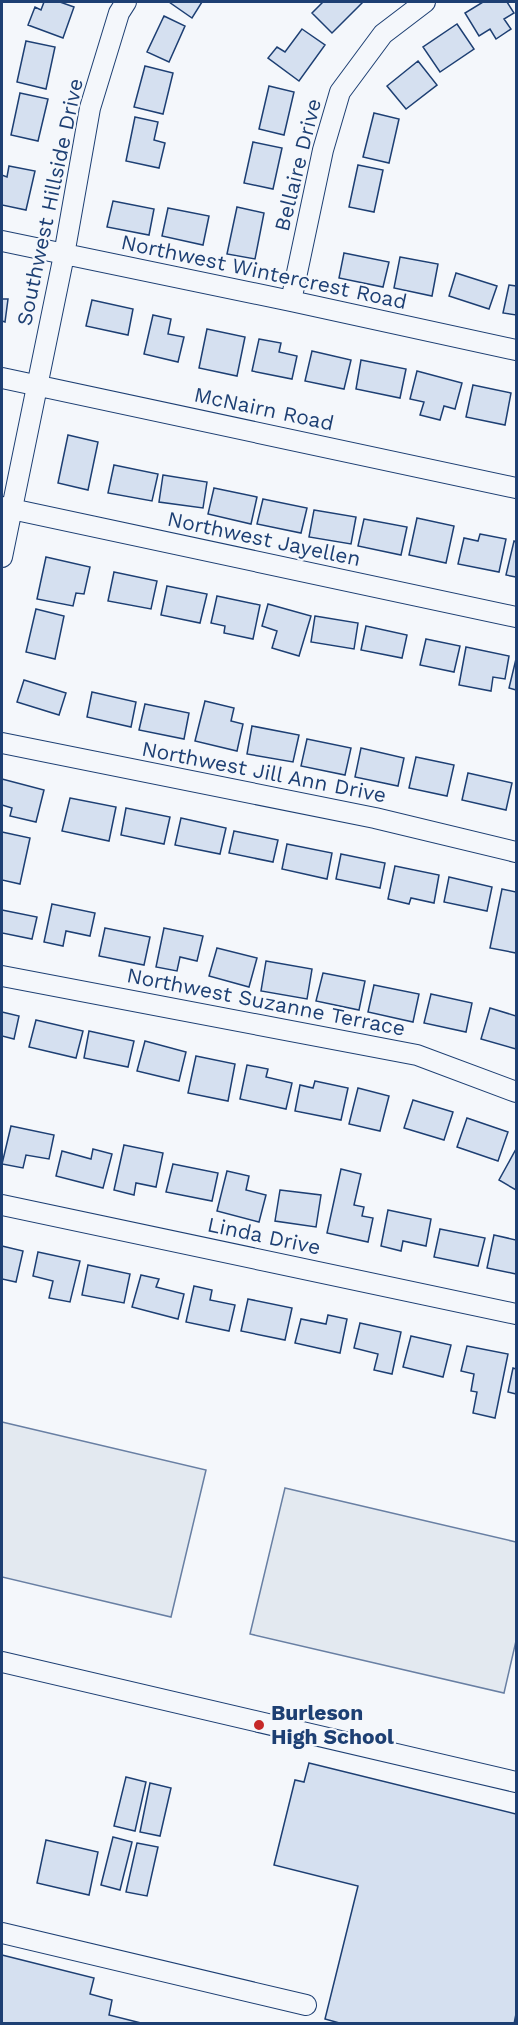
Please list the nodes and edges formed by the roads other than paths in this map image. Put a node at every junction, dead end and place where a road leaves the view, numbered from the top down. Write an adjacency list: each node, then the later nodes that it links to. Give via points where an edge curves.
1 (126, 2): 4 (street, Southwest Hillside Drive, via 90,108)
2 (425, 2): 5 (street, Bellaire Drive, via 383,34 340,92)
3 (2, 241): 4 (street, Northwest Wintercrest Road)
4 (64, 255): 5 (street, Northwest Wintercrest Road); 8 (street, Southwest Hillside Drive)
5 (291, 301): 6 (street, Northwest Wintercrest Road)
6 (516, 350)
7 (2, 378): 8 (street, McNairn Road)
8 (36, 385): 9 (street, McNairn Road); 10 (street, Southwest Hillside Drive)
9 (516, 488)
10 (6, 508): 11 (street, Southwest Hillside Drive); 12 (street, Northwest Jayellen)
11 (2, 557)
12 (516, 617)
13 (2, 743): 14 (street, Northwest Jill Ann Drive, via 375,818)
14 (516, 852)
15 (2, 976): 16 (street, Northwest Suzanne Terrace, via 417,1055)
16 (516, 1092)
17 (2, 1205): 18 (street, Linda Drive)
18 (516, 1314)
19 (2, 1662): 20 (street)
20 (516, 1782)
21 (2, 1933): 22 (street)
22 (306, 2005)

